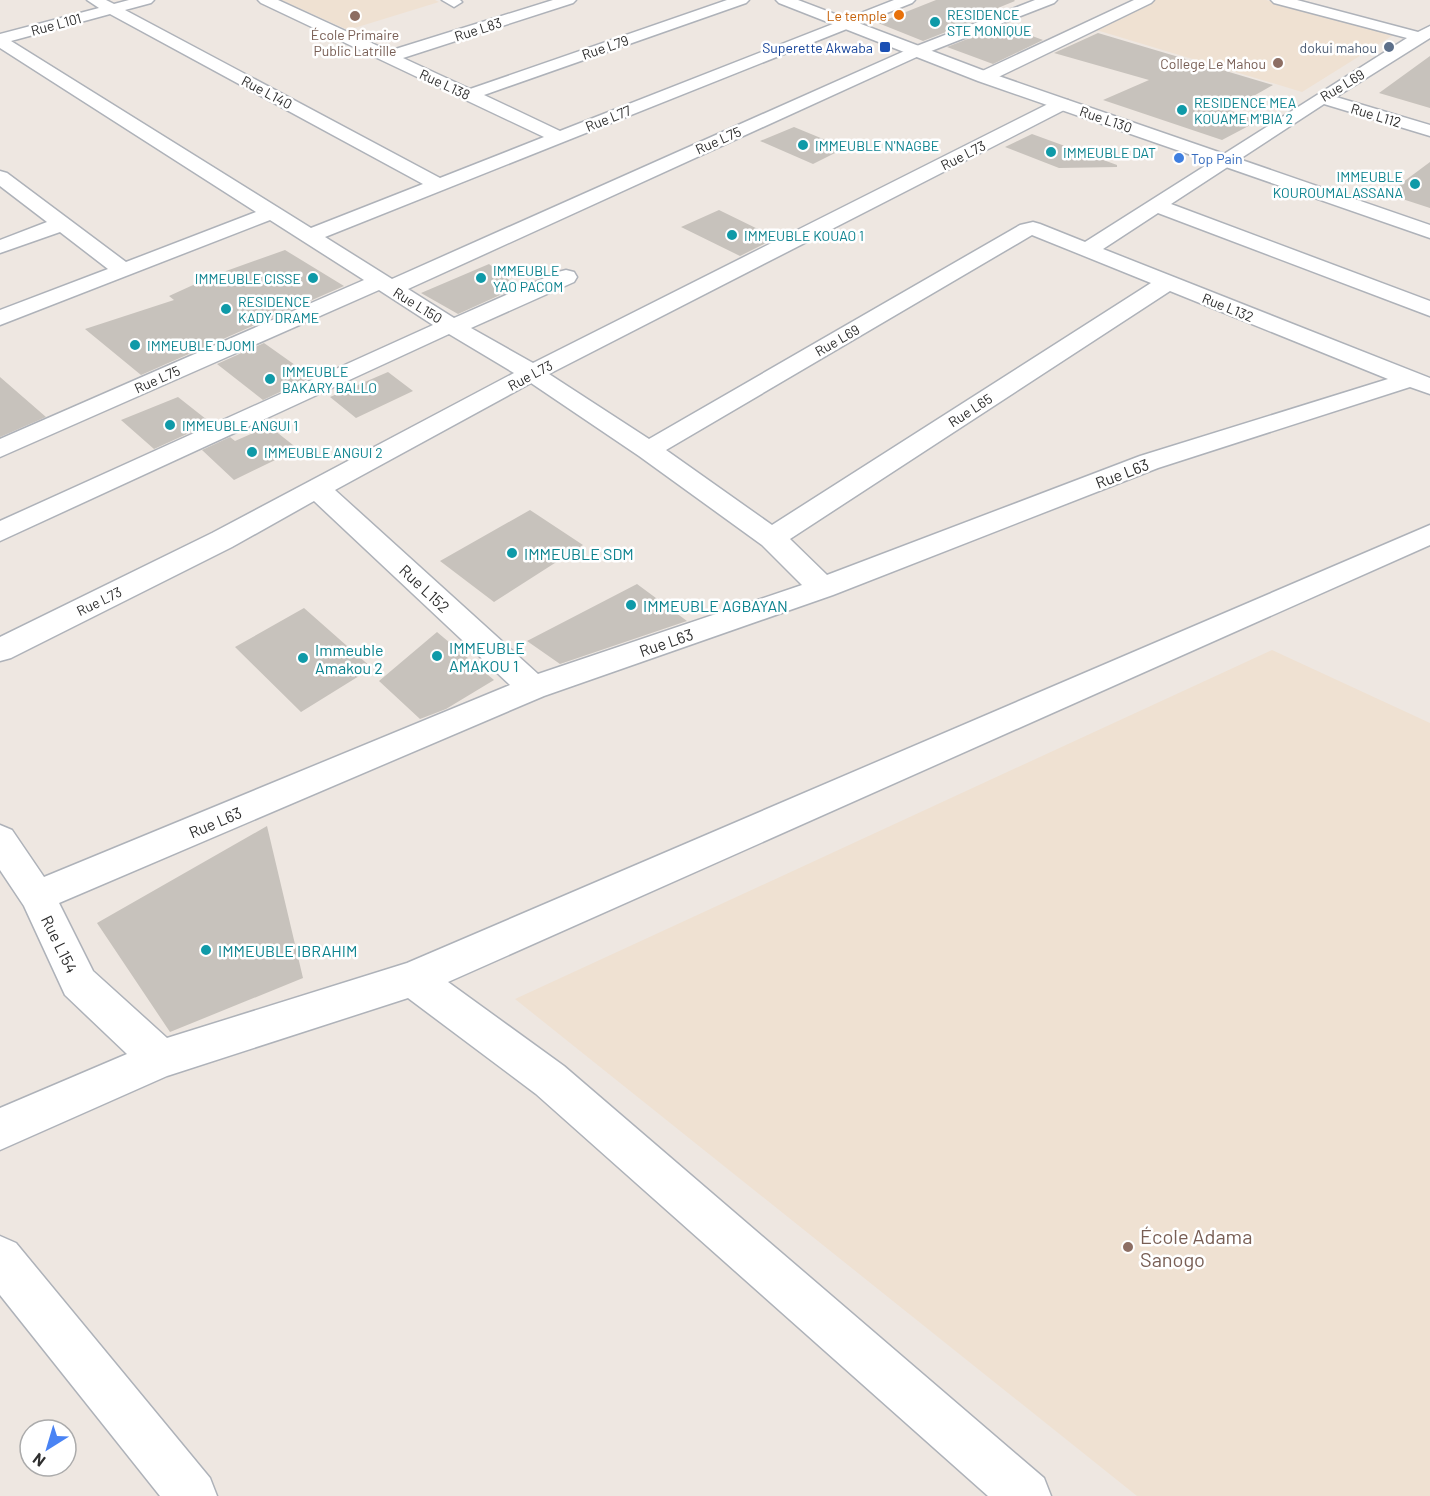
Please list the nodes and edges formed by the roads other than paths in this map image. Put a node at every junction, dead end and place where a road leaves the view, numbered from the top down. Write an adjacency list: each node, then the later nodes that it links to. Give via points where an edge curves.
1 (146, 0): 10 (street, Rue L101)
2 (266, 0): 15 (street, Rue L138)
3 (568, 0): 15 (street, Rue L83)
4 (741, 0): 17 (street, Rue L79)
5 (784, 0): 11 (street, Rue L130)
6 (907, 0): 11 (street, Rue L77)
7 (1049, 0): 14 (street, Rue L75)
8 (1146, 0): 16 (street)
9 (1279, 0): 12 (street)
10 (104, 4): 13 (street, Rue L101); 23 (street, Rue L140)
11 (845, 24): 14 (street, Rue L130); 21 (street, Rue L77)
12 (1425, 34): 18 (street, Rue L69)
13 (1, 42): 26 (street, Rue L150, via 22,64)
14 (915, 52): 16 (street, Rue L130); 36 (street, Rue L75)
15 (388, 57): 17 (street, Rue L138)
16 (984, 77): 19 (street, Rue L130)
17 (469, 95): 21 (street, Rue L138)
18 (1322, 98): 20 (street, Rue L112); 22 (street, Rue L69)
19 (1062, 104): 22 (street, Rue L130); 40 (street, Rue L73)
20 (1430, 131)
21 (559, 137): 23 (street, Rue L77)
22 (1224, 160): 25 (street, Rue L69); 29 (street, Rue L130)
23 (439, 185): 30 (street, Rue L77)
24 (5, 187): 27 (street)
25 (1156, 205): 32 (street, Rue L69); 37 (street)
26 (271, 213): 30 (street, Rue L150); 33 (street)
27 (62, 224): 31 (street); 33 (street)
28 (1027, 229): 32 (street, Rue L132, via 1039,229); 43 (street, Rue L69)
29 (1430, 232)
30 (310, 236): 36 (street, Rue L150)
31 (0, 247)
32 (1088, 249): 35 (street, Rue L132)
33 (124, 271): 38 (street)
34 (566, 277): 39 (street)
35 (1168, 282): 41 (street, Rue L132); 47 (street, Rue L65)
36 (386, 284): 39 (street, Rue L150); 42 (street, Rue L75)
37 (1430, 309)
38 (0, 318)
39 (452, 326): 40 (street, Rue L150); 45 (street)
40 (532, 373): 43 (street, Rue L150); 44 (street, Rue L73)
41 (1419, 384): 48 (street, Rue L63, via 1149,462)
42 (0, 449)
43 (648, 450): 47 (street, Rue L150)
44 (317, 489): 49 (street, Rue L73); 50 (street, Rue L152)
45 (0, 532)
46 (1430, 534): 53 (street)
47 (772, 538): 48 (street, Rue L150)
48 (823, 588): 50 (street, Rue L63)
49 (0, 650)
50 (533, 688): 52 (street, Rue L63)
51 (0, 840): 52 (street, Rue L154)
52 (37, 896): 54 (street, Rue L154, via 79,983)
53 (413, 979): 54 (street); 58 (street, via 550,1080)
54 (161, 1059): 55 (street)
55 (0, 1129)
56 (0, 1259): 57 (street)
57 (192, 1496)
58 (1026, 1496)

